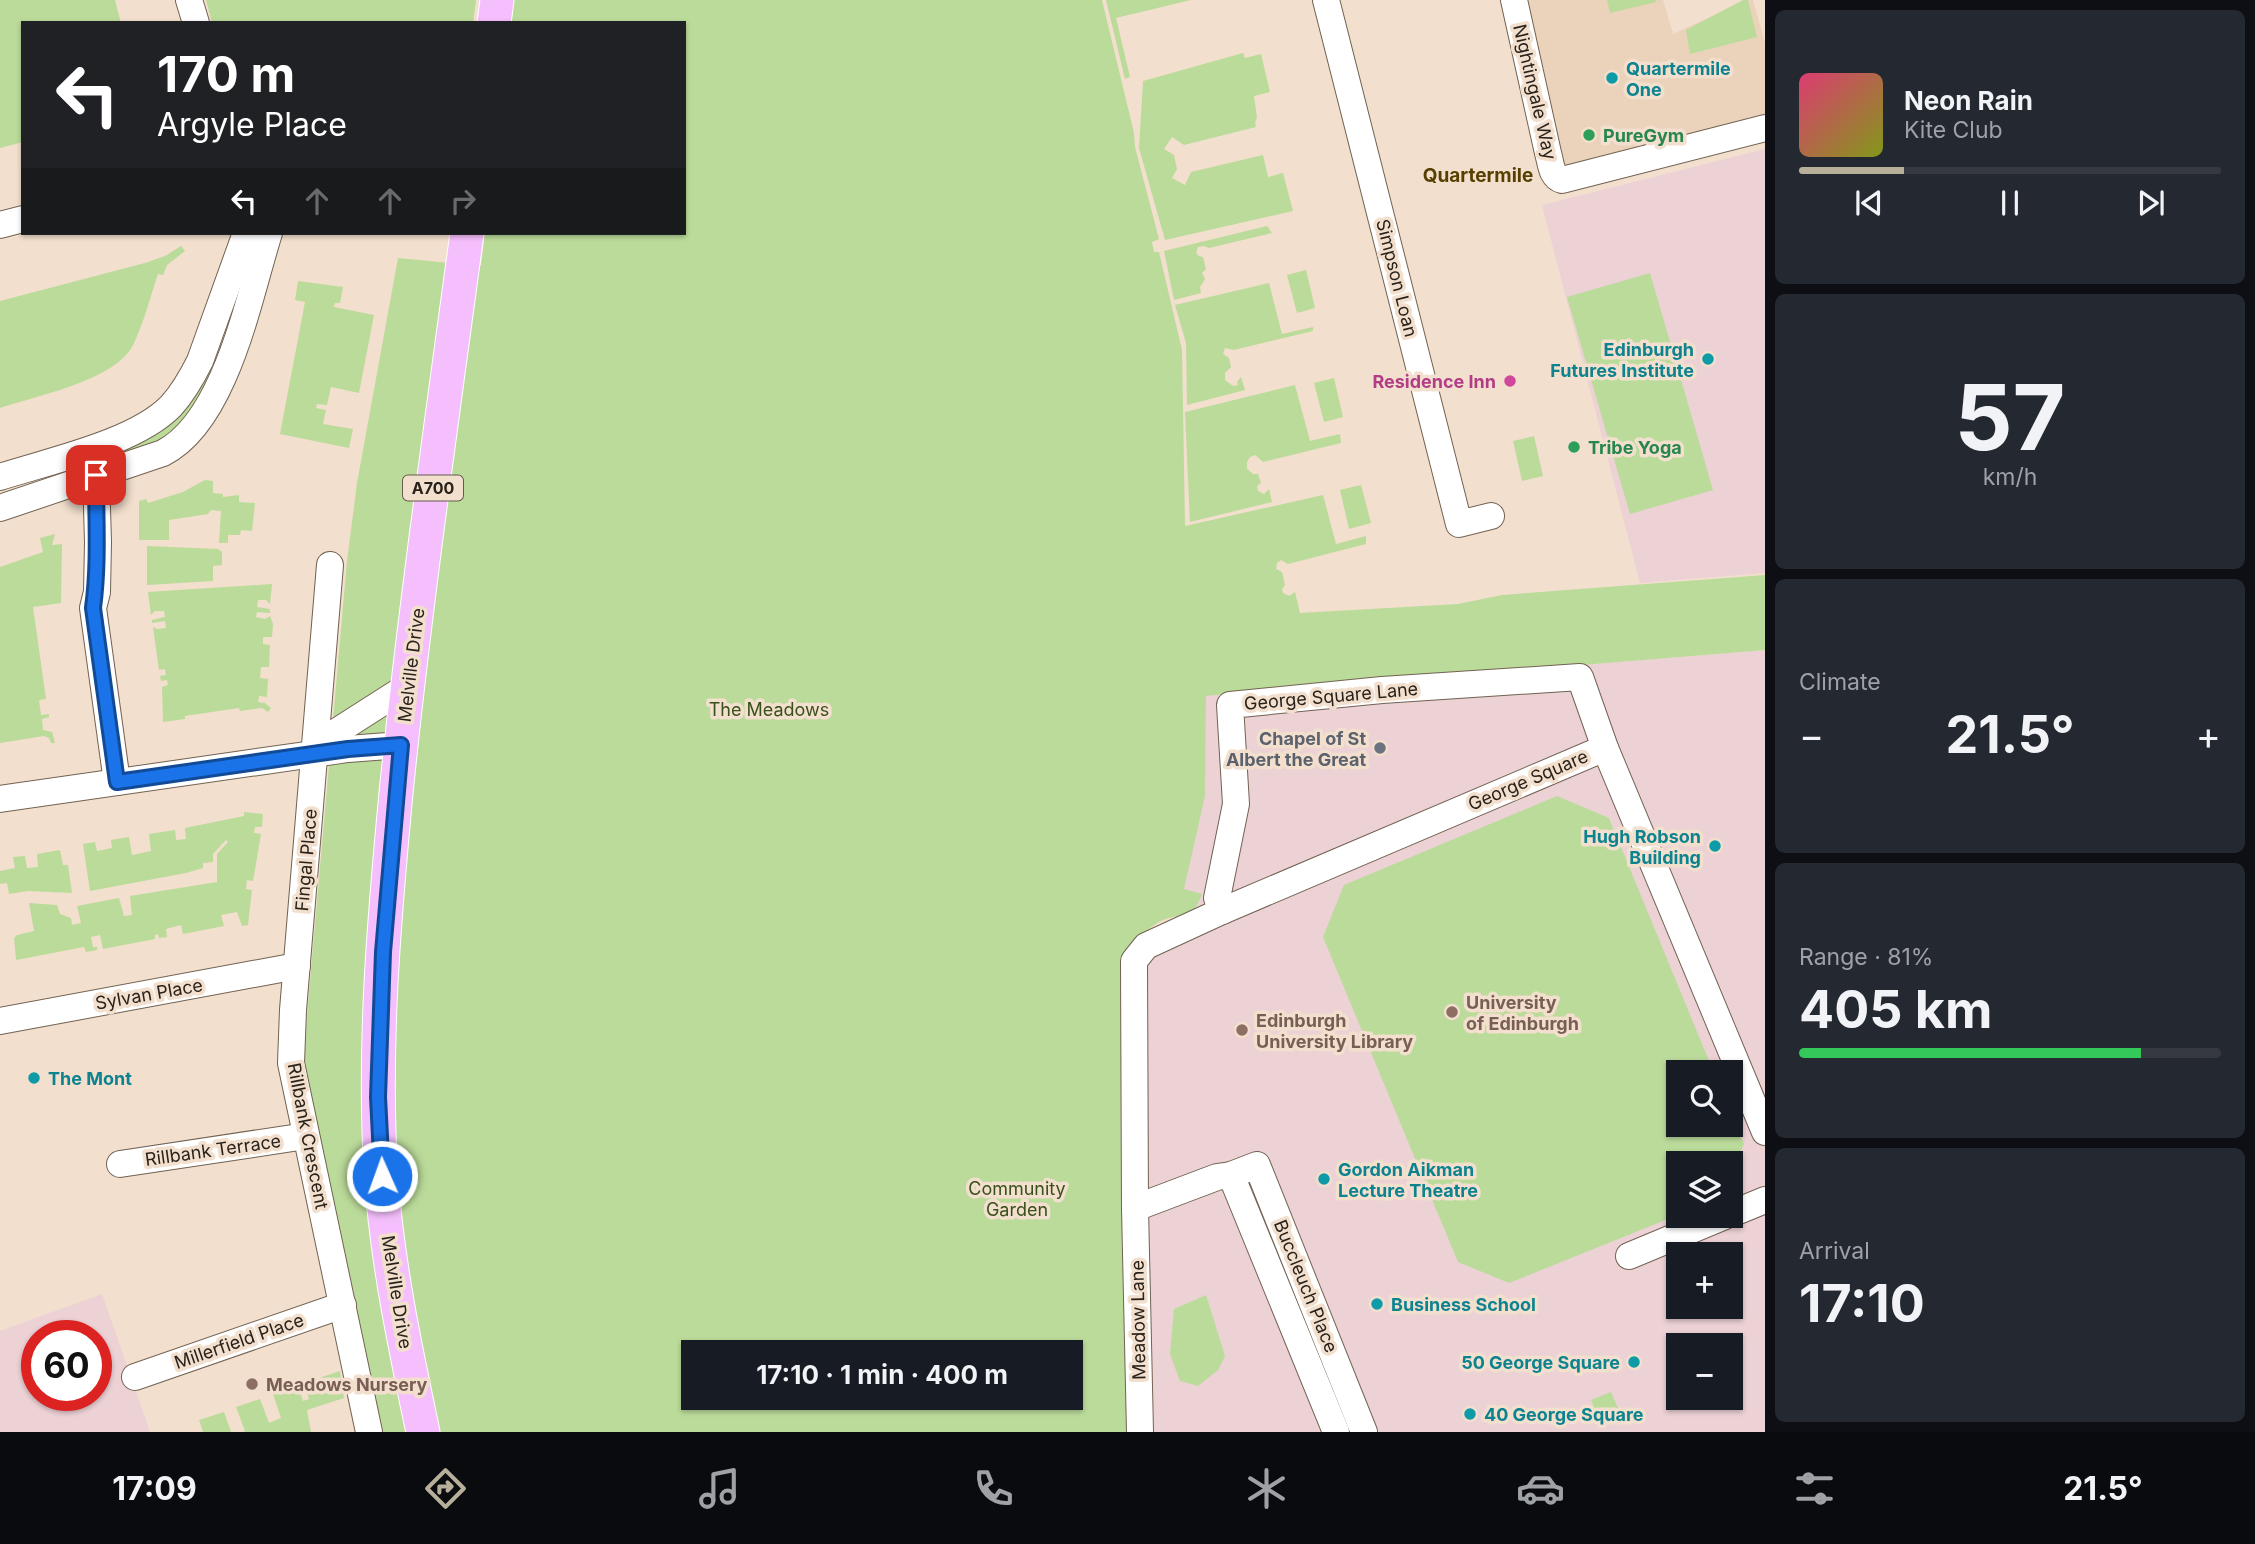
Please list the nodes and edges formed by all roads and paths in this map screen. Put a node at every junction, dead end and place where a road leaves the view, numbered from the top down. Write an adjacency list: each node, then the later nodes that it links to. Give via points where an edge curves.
1 (190, 0): 5 (street)
2 (496, 0): 6 (main road)
3 (1326, 0): 16 (street, Simpson Loan, via 1459,524)
4 (1514, 0): 7 (street, Nightingale Way, via 1557,179)
5 (195, 21)
6 (494, 21)
7 (1765, 128)
8 (21, 220): 9 (street)
9 (0, 225)
10 (245, 235): 14 (street, via 200,360 170,407 114,440)
11 (268, 235): 13 (street, via 235,348 215,394 194,426 163,453)
12 (467, 235): 18 (main road, Melville Drive / A700)
13 (96, 475): 15 (street); 22 (street, via 98,567 93,608)
14 (0, 477)
15 (0, 508)
16 (1491, 516)
17 (330, 565): 21 (street, Fingal Place)
18 (408, 685): 19 (main road, Melville Drive / A700); 21 (street, via 336,732)
19 (401, 745): 21 (street); 39 (main road, Melville Drive / A700, via 384,930 378,1097 390,1264)
20 (1605, 748): 24 (street, George Square); 24 (street, George Square Lane, via 1580,677 1230,705 1236,804 1217,898); 27 (street, George Square)
21 (316, 754): 22 (street); 25 (street, Fingal Place)
22 (117, 782): 23 (street)
23 (0, 799)
24 (1222, 911): 32 (street, via 1146,946 1134,961)
25 (297, 966): 26 (street, Sylvan Place); 28 (street, Rillbank Crescent, via 291,1063)
26 (0, 1021)
27 (1765, 1132)
28 (306, 1136): 29 (street, Rillbank Terrace); 36 (street, Rillbank Crescent)
29 (120, 1164)
30 (1231, 1175): 32 (street, Buccleuch Place); 41 (street, Buccleuch Place); 42 (street, Buccleuch Place, via 1257,1165)
31 (1765, 1200): 33 (street)
32 (1135, 1208): 40 (street, Meadow Lane)
33 (1743, 1209)
34 (1696, 1228): 35 (street)
35 (1629, 1256)
36 (343, 1305): 37 (street, Millerfield Place); 38 (street, Rillbank Crescent)
37 (135, 1377)
38 (369, 1432)
39 (423, 1432)
40 (1140, 1432)
41 (1336, 1432)
42 (1364, 1432)

